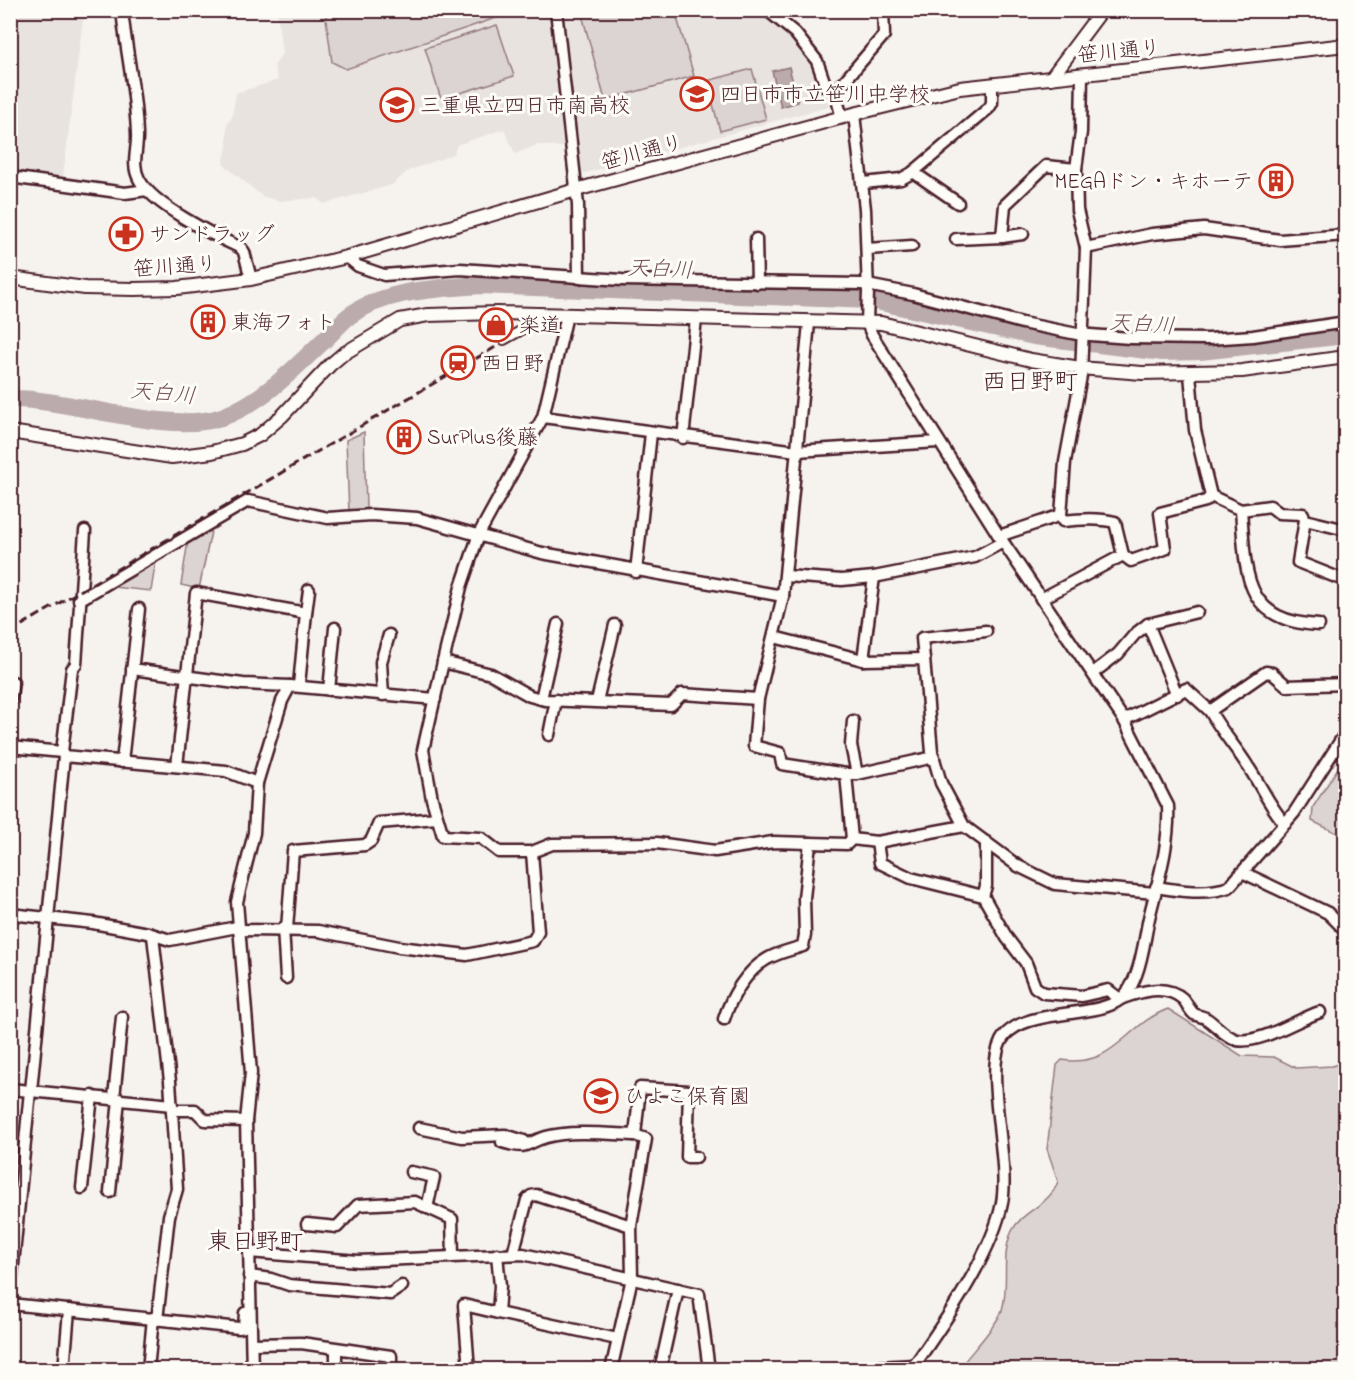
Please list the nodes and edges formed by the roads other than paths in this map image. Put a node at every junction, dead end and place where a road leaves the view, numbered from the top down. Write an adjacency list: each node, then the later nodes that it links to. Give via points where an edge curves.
1 (122, 10): 16 (street, via 137,135 134,162)
2 (556, 10): 17 (street)
3 (767, 10): 10 (street, via 795,33 817,61 826,87)
4 (883, 10): 10 (street, via 884,35)
5 (1102, 10): 8 (street)
6 (1346, 45): 7 (street, 笹川通り)
7 (1082, 74): 8 (street, 笹川通り); 12 (street)
8 (1052, 78): 9 (street, 笹川通り)
9 (992, 84): 11 (street, 笹川通り, via 932,94); 13 (street, via 992,103 988,108)
10 (835, 92): 11 (street)
11 (848, 116): 15 (street); 17 (street, 笹川通り)
12 (1076, 169): 21 (street, via 1046,166 1005,206); 25 (street, via 1077,210)
13 (914, 172): 15 (street, via 901,179); 18 (street)
14 (10, 177): 16 (street, via 125,193)
15 (864, 183): 26 (street)
16 (147, 190): 30 (street, via 193,224 241,248)
17 (576, 190): 27 (street, 笹川通り); 29 (street)
18 (958, 203)
19 (1023, 234): 21 (street)
20 (1346, 235): 25 (street, via 1280,240 1204,229 1152,234)
21 (1002, 237): 23 (street)
22 (756, 239): 31 (street)
23 (956, 239)
24 (912, 246): 26 (street)
25 (1086, 248): 39 (street)
26 (867, 249): 32 (street)
27 (347, 257): 29 (street, via 358,266 384,275 460,269); 30 (street, 笹川通り)
28 (10, 278): 30 (street, 笹川通り, via 85,288 134,289)
29 (579, 278): 31 (street)
30 (251, 279)
31 (757, 283): 32 (street)
32 (868, 289): 38 (street); 39 (street, via 942,301 1022,323)
33 (550, 315): 34 (street); 40 (street); 45 (street, via 440,314 400,320 367,337 330,365 260,435 212,452 172,457)
34 (567, 315): 35 (street); 44 (street)
35 (696, 320): 36 (street); 47 (street)
36 (809, 322): 38 (street); 49 (street)
37 (1346, 322): 39 (street, via 1293,332 1208,339)
38 (867, 323): 42 (street, via 895,325 991,351); 48 (street)
39 (1082, 334): 42 (street)
40 (504, 340)
41 (1346, 357): 43 (street, via 1264,369)
42 (1080, 365): 43 (street); 52 (street)
43 (1190, 374): 50 (street, via 1195,430)
44 (543, 417): 46 (street); 56 (street)
45 (10, 432)
46 (651, 433): 47 (street); 59 (street)
47 (684, 438): 49 (street)
48 (938, 442): 49 (street); 57 (street)
49 (797, 451): 60 (street)
50 (1211, 496): 51 (street); 58 (street, via 1206,501 1160,513 1165,549 1131,561)
51 (1241, 510): 53 (street, via 1270,506 1279,513 1304,514); 73 (street, via 1245,560 1259,605 1276,616)
52 (1061, 515): 57 (street); 58 (street, via 1063,521 1085,518 1115,522)
53 (1305, 520): 54 (street); 62 (street, via 1298,562)
54 (1346, 530)
55 (85, 531): 66 (street)
56 (479, 534): 59 (street, via 542,553); 66 (street, via 417,518 371,514 327,518 248,501); 80 (street)
57 (1001, 539): 61 (street, via 975,557); 65 (street)
58 (1124, 555): 65 (street)
59 (636, 572): 64 (street)
60 (786, 576): 61 (street, via 842,580); 64 (street)
61 (874, 577): 79 (street)
62 (1346, 581)
63 (309, 590): 69 (street)
64 (783, 596): 77 (street)
65 (1041, 599): 82 (street)
66 (80, 600): 102 (street, via 76,664 72,669)
67 (139, 609): 81 (street)
68 (1197, 612): 71 (street)
69 (306, 613): 83 (street, via 196,593); 86 (street)
70 (558, 624): 91 (street)
71 (1148, 624): 82 (street); 89 (street)
72 (615, 625): 95 (street)
73 (1319, 625)
74 (335, 628): 87 (street)
75 (986, 631): 78 (street, via 922,638)
76 (389, 635): 88 (street, via 381,662)
77 (774, 637): 79 (street); 92 (street)
78 (924, 659): 79 (street); 103 (street)
79 (863, 660)
80 (443, 662): 90 (street); 91 (street, via 491,674)
81 (132, 669): 83 (street); 104 (street)
82 (1093, 673): 97 (street)
83 (187, 676): 86 (street); 105 (street)
84 (13, 682): 94 (street)
85 (1346, 684): 96 (street, via 1287,686 1266,672)
86 (294, 686): 87 (street); 107 (street, via 282,701)
87 (329, 690): 88 (street)
88 (383, 694): 90 (street)
89 (1177, 695): 96 (street, via 1186,689); 97 (street)
90 (435, 699): 108 (street, via 423,750)
91 (540, 699): 93 (street)
92 (758, 699): 95 (street, via 682,694 671,705); 106 (street, via 754,746 780,753 782,764)
93 (556, 700): 95 (street); 100 (street)
94 (10, 701)
95 (597, 701)
96 (1210, 711): 109 (street)
97 (1124, 720): 117 (street, via 1168,806 1167,843)
98 (853, 721): 106 (street)
99 (1346, 732): 109 (street)
100 (549, 735)
101 (10, 747): 102 (street)
102 (63, 754): 104 (street); 120 (street)
103 (934, 757): 106 (street); 110 (street, via 942,783)
104 (122, 762): 105 (street)
105 (177, 766): 107 (street, via 226,771)
106 (851, 774): 111 (street)
107 (257, 783): 121 (street, via 254,833 238,891)
108 (437, 818): 115 (street, via 443,836 481,838 498,852); 122 (street, via 379,823 365,845 293,851)
109 (1285, 824): 116 (street)
110 (964, 826): 112 (street); 114 (street)
111 (852, 839): 113 (street, via 847,844); 114 (street)
112 (986, 842): 117 (street, via 1018,866 1055,884); 118 (street)
113 (810, 843): 115 (street, via 773,842 715,851 646,842 552,844); 131 (street, via 803,946 767,958 756,968 730,999)
114 (877, 843): 118 (street, via 880,863 911,878)
115 (532, 852): 124 (street)
116 (1242, 872): 117 (street, via 1229,887 1219,890); 123 (street, via 1328,913)
117 (1156, 890): 128 (street, via 1136,976)
118 (983, 896): 128 (street, via 1026,963 1035,987 1044,993 1082,996 1108,990)
119 (10, 914): 120 (street)
120 (49, 917): 125 (street); 133 (street)
121 (238, 928): 122 (street); 125 (street, via 170,940); 137 (street, via 251,1073)
122 (285, 929): 124 (street, via 467,955 533,941); 127 (street)
123 (1346, 931)
124 (538, 932): 126 (street)
125 (153, 936): 136 (street)
126 (546, 941)
127 (286, 978)
128 (1120, 999): 129 (street, via 1147,990 1175,994 1192,1013 1237,1040 1286,1027); 166 (street, via 1102,1007 1023,1023 1008,1031 1000,1043 996,1061 1004,1173 1002,1203 975,1269)
129 (1320, 1012)
130 (122, 1017): 135 (street)
131 (724, 1019)
132 (10, 1089): 133 (street)
133 (31, 1091): 134 (street); 157 (street)
134 (92, 1096): 135 (street); 144 (street)
135 (116, 1099): 136 (street); 145 (street)
136 (172, 1107): 137 (street, via 195,1110 205,1120); 162 (street, via 177,1189 169,1216)
137 (246, 1121): 149 (street)
138 (419, 1128): 141 (street, via 462,1137 505,1135)
139 (635, 1135): 141 (street, via 546,1137); 142 (street, via 640,1088 689,1091 687,1157); 148 (street, via 646,1139)
140 (502, 1142): 141 (street, via 522,1148)
141 (533, 1144)
142 (696, 1157)
143 (411, 1172): 146 (street, via 434,1177)
144 (82, 1188)
145 (110, 1192)
146 (427, 1208): 147 (street, via 415,1202 358,1205 337,1227); 152 (street, via 452,1219)
147 (307, 1224)
148 (632, 1226): 151 (street, via 531,1196); 154 (street)
149 (249, 1252): 152 (street, via 358,1261); 153 (street)
150 (497, 1254): 151 (street); 152 (street); 161 (street)
151 (513, 1254): 154 (street)
152 (453, 1256)
153 (249, 1276): 155 (street, via 289,1285 390,1294); 158 (street)
154 (632, 1278): 156 (street); 163 (street)
155 (402, 1286)
156 (678, 1289): 175 (street); 176 (street, via 699,1294)
157 (10, 1295)
158 (250, 1300): 162 (street, via 244,1327); 164 (street)
159 (10, 1304): 160 (street)
160 (69, 1310): 162 (street); 168 (street)
161 (498, 1313): 163 (street); 173 (street, via 464,1305)
162 (155, 1319): 169 (street)
163 (617, 1339): 174 (street)
164 (252, 1344): 165 (street, via 301,1343); 170 (street)
165 (336, 1350): 171 (street); 172 (street, via 391,1356)
166 (916, 1368): 167 (street)
167 (843, 1369)
168 (64, 1370)
169 (148, 1370)
170 (252, 1370)
171 (336, 1370)
172 (391, 1370)
173 (469, 1370)
174 (611, 1370)
175 (660, 1370)
176 (709, 1370)

